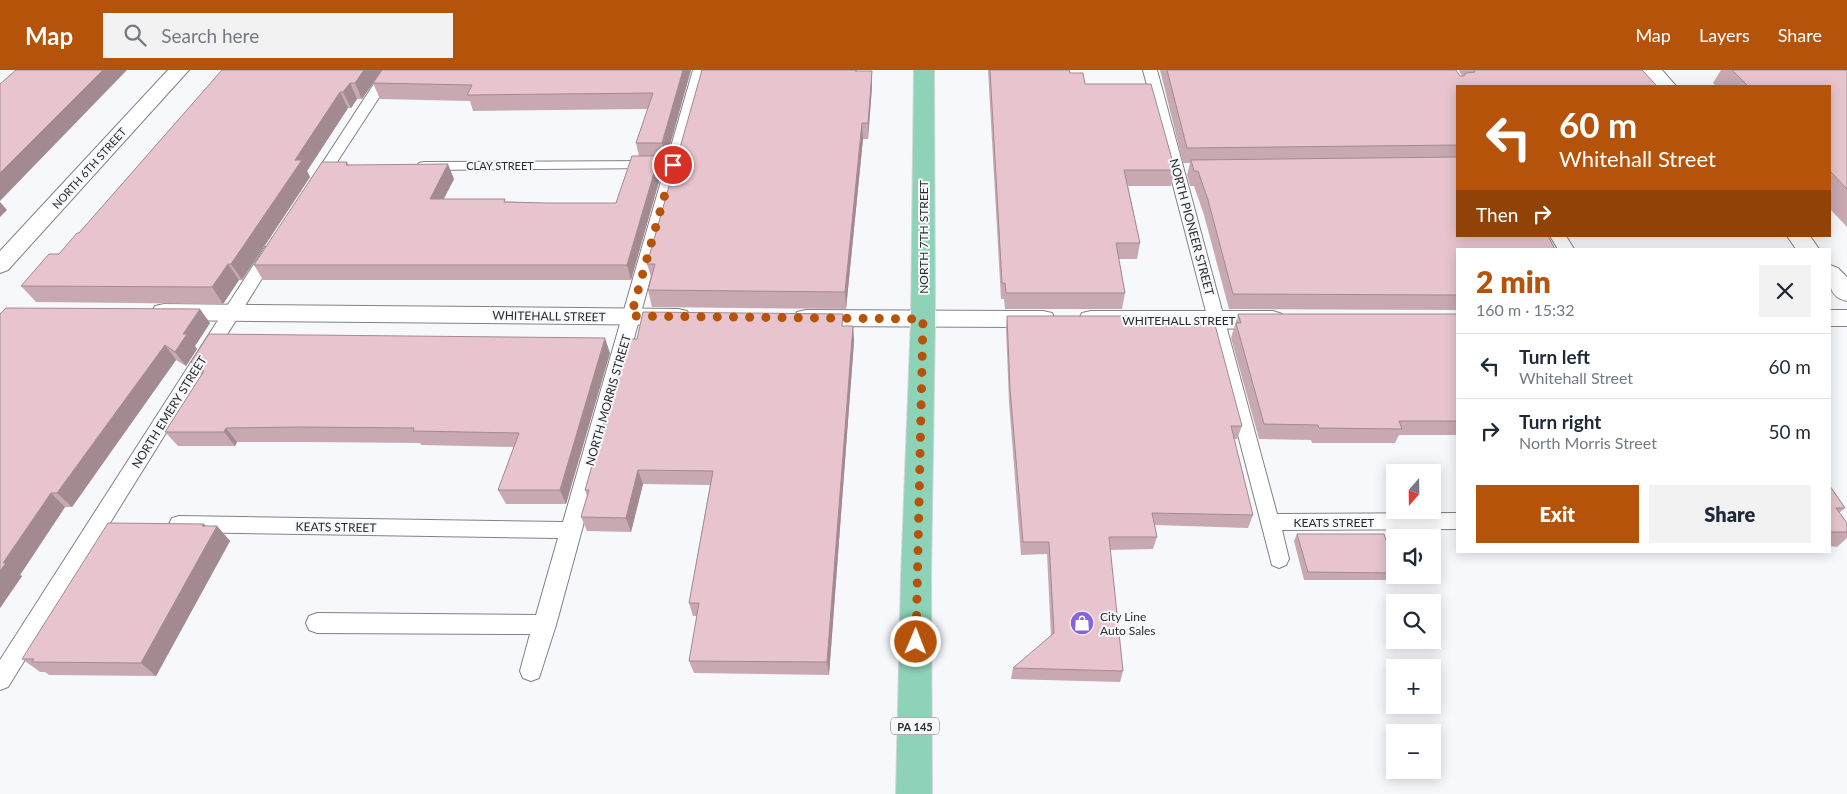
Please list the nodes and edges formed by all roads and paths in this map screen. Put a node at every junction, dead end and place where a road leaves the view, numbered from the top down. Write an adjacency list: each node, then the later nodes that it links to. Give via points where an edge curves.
1 (179, 70): 18 (street, NORTH 6TH STREET)
2 (390, 70): 9 (lane)
3 (700, 70): 8 (lane, NORTH MORRIS STREET)
4 (924, 70): 28 (main road, NORTH 7TH STREET / PA 145)
5 (1150, 70): 29 (lane, NORTH PIONEER STREET, via 1182,169)
6 (1652, 70): 7 (street)
7 (1665, 85)
8 (673, 165): 11 (lane, CLAY STREET); 23 (lane, NORTH MORRIS STREET)
9 (327, 166): 10 (lane); 12 (lane)
10 (347, 166)
11 (406, 166)
12 (306, 198)
13 (1559, 237): 16 (lane)
14 (1799, 237): 17 (street)
15 (279, 239): 22 (lane, NORTH EMERY STREET)
16 (1565, 248)
17 (1807, 248)
18 (0, 266)
19 (1831, 274): 20 (street)
20 (1847, 293)
21 (142, 312): 22 (street, WHITEHALL STREET)
22 (230, 312): 23 (street, WHITEHALL STREET); 39 (lane, NORTH EMERY STREET, via 110,523)
23 (631, 316): 24 (street, WHITEHALL STREET); 34 (lane, NORTH MORRIS STREET)
24 (699, 317)
25 (787, 318): 28 (street, WHITEHALL STREET)
26 (1831, 318): 27 (street)
27 (1847, 318)
28 (923, 319): 29 (street, WHITEHALL STREET); 40 (main road, NORTH 7TH STREET / PA 145)
29 (1217, 320): 30 (street, WHITEHALL STREET); 31 (lane, NORTH PIONEER STREET)
30 (1294, 320)
31 (1270, 522): 32 (lane, KEATS STREET); 35 (lane, NORTH PIONEER STREET)
32 (1456, 522)
33 (159, 524): 34 (lane, KEATS STREET)
34 (572, 530): 37 (lane, NORTH MORRIS STREET)
35 (1279, 558)
36 (317, 623): 37 (lane)
37 (545, 625): 38 (lane, NORTH MORRIS STREET)
38 (532, 671)
39 (0, 680)
40 (914, 794)

